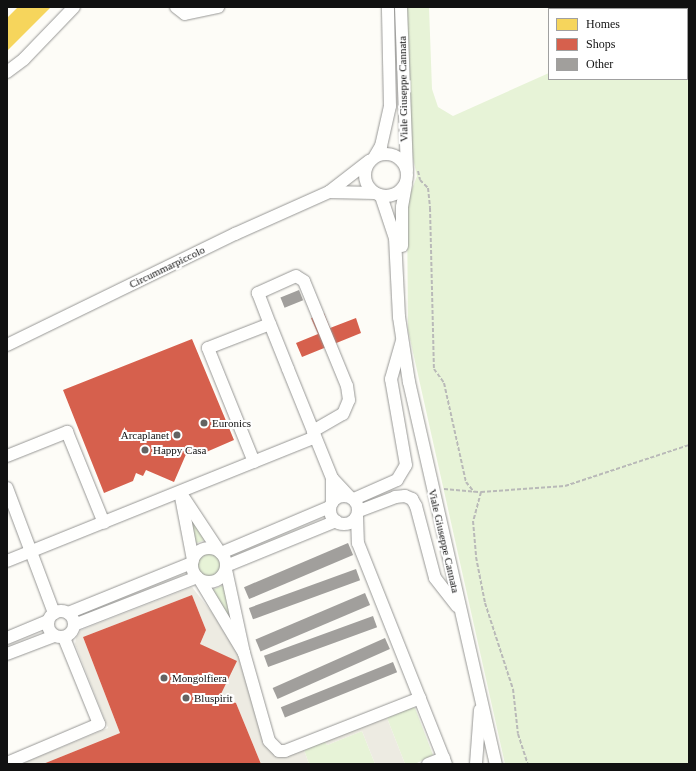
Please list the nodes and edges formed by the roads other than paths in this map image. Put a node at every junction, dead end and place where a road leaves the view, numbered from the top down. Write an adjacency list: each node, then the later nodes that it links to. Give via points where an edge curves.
1 (74, 7): 6 (street, via 24,59)
2 (176, 7): 3 (street, via 185,14)
3 (218, 7)
4 (388, 7): 7 (street, Viale Giuseppe Cannata, via 390,106 381,146)
5 (401, 7): 8 (street, Viale Giuseppe Cannata)
6 (7, 72)
7 (372, 159): 8 (street, via 381,154 395,155); 10 (street, Circummarpiccolo); 11 (street, via 365,175 366,182)
8 (412, 168): 9 (street)
9 (406, 184): 11 (street, via 396,194); 12 (street, Viale Giuseppe Cannata, via 402,207)
10 (329, 192): 11 (street, Circummarpiccolo); 15 (street, Circummarpiccolo)
11 (378, 194): 12 (street, Viale Giuseppe Cannata, via 395,238)
12 (399, 317): 14 (street, Viale Giuseppe Cannata)
13 (270, 324): 18 (street); 18 (street, via 258,293 296,276 304,281 347,386 348,400 343,414); 20 (street, via 208,348)
14 (403, 340): 16 (street, Viale Giuseppe Cannata); 17 (street, via 391,379)
15 (7, 345)
16 (411, 390): 17 (street, via 402,386 397,387); 32 (street, Viale Giuseppe Cannata)
17 (393, 397): 24 (street, via 406,465 397,480)
18 (314, 434): 20 (street); 21 (street)
19 (7, 456): 27 (street, via 67,432)
20 (254, 462): 23 (street)
21 (332, 478): 24 (street); 25 (street)
22 (7, 488): 30 (street)
23 (180, 492): 27 (street); 31 (street); 35 (street)
24 (351, 498): 25 (street, via 339,497); 26 (street)
25 (331, 505): 28 (street); 31 (street)
26 (358, 514): 28 (street, via 350,523); 29 (street); 33 (street, via 395,497 405,496 412,499)
27 (104, 523): 30 (street)
28 (338, 523): 29 (street); 36 (street)
29 (358, 543): 46 (street)
30 (32, 552): 34 (street); 40 (street)
31 (220, 552): 35 (street, via 211,548 202,549); 36 (street)
32 (447, 553): 33 (street, via 446,560 439,565); 38 (street, Viale Giuseppe Cannata)
33 (429, 556): 38 (street, via 435,578)
34 (7, 562)
35 (192, 562): 37 (street); 39 (street)
36 (226, 568): 37 (street, via 215,581); 44 (street)
37 (199, 579): 41 (street); 44 (street)
38 (460, 610): 47 (street, Viale Giuseppe Cannata)
39 (68, 613): 40 (street); 41 (street)
40 (51, 617): 42 (street, via 48,629); 43 (street)
41 (74, 625): 42 (street, via 71,633)
42 (59, 637): 45 (street); 49 (street, via 99,724)
43 (7, 638)
44 (244, 653): 46 (street, via 267,733 274,748 286,751)
45 (7, 654)
46 (420, 698): 48 (street)
47 (481, 701): 51 (street); 54 (street, Viale Giuseppe Cannata)
48 (445, 761): 50 (street)
49 (7, 762)
50 (428, 764)
51 (476, 764)
52 (486, 764): 53 (street)
53 (492, 764)
54 (496, 764)

